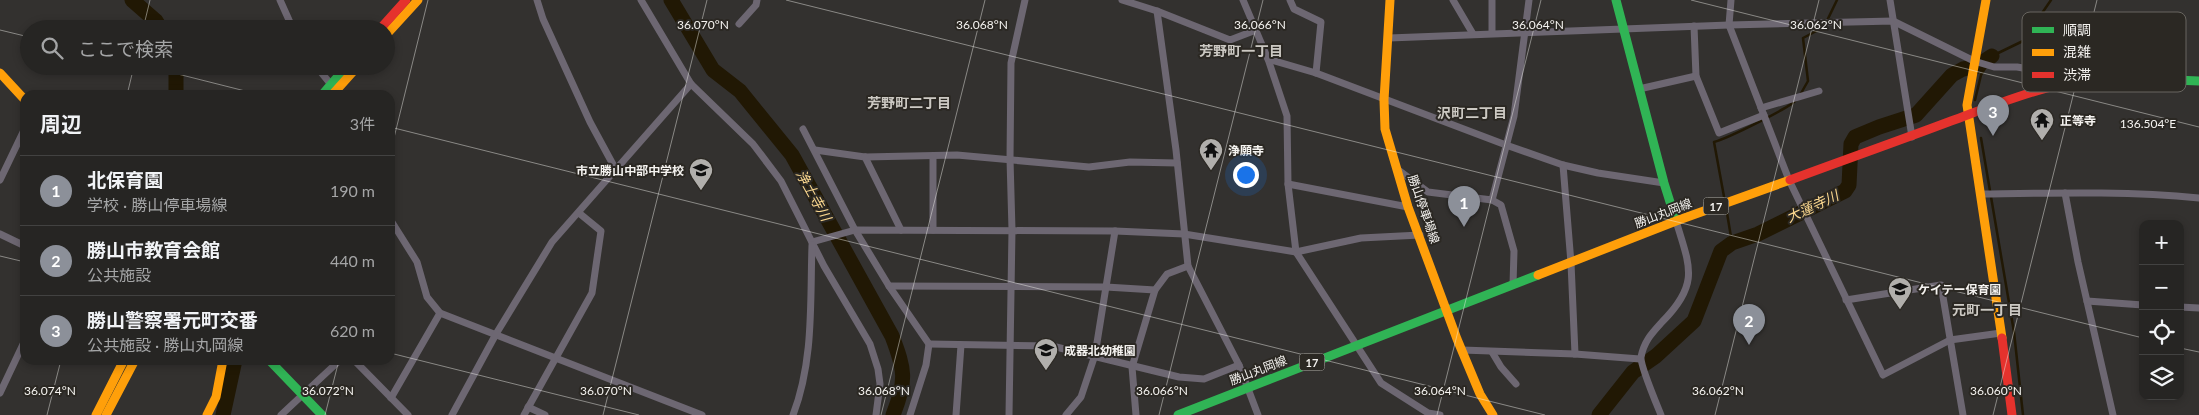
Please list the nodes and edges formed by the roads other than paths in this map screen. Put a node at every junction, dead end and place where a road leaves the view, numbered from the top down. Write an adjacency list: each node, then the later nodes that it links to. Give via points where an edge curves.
1 (280, 0): 20 (street)
2 (406, 0): 21 (main road)
3 (418, 0): 24 (main road)
4 (537, 0): 66 (street, via 590,122)
5 (641, 0): 44 (street)
6 (757, 0): 23 (street)
7 (1025, 0): 62 (street, via 1011,63)
8 (1122, 0): 19 (street)
9 (1243, 0): 27 (street)
10 (1290, 0): 37 (street, via 1294,9 1321,22)
11 (1390, 0): 32 (main road, 勝山停車場線)
12 (1452, 0): 31 (street)
13 (1492, 0): 30 (street)
14 (1529, 0): 29 (street)
15 (1616, 0): 28 (main road)
16 (1730, 0): 25 (street)
17 (1890, 0): 22 (street)
18 (1986, 0): 34 (main road)
19 (1157, 10): 27 (street, via 1230,40); 63 (street)
20 (289, 20)
21 (388, 20)
22 (1893, 21): 25 (street); 34 (street); 56 (street)
23 (739, 24)
24 (395, 25)
25 (1730, 25): 26 (street); 53 (street)
26 (1694, 26): 28 (street); 41 (street)
27 (1256, 30): 33 (street)
28 (1623, 30): 29 (street); 45 (main road)
29 (1525, 32): 30 (street); 58 (street, via 1514,116)
30 (1492, 33): 31 (street)
31 (1473, 34): 32 (street)
32 (1389, 38): 52 (main road, 勝山停車場線)
33 (1268, 59): 37 (street); 70 (street, via 1287,116)
34 (1974, 61): 35 (street, via 1994,67); 54 (main road)
35 (2022, 68)
36 (0, 73): 51 (main road)
37 (1316, 74): 52 (street)
38 (322, 75): 46 (street)
39 (342, 75): 47 (main road)
40 (349, 75): 48 (main road)
41 (1696, 76): 45 (street); 53 (street, via 1719,133)
42 (2186, 80): 43 (main road, 勝山丸岡線 / 17)
43 (2199, 81)
44 (691, 84): 66 (street); 87 (street, via 753,144 775,171)
45 (1639, 89): 69 (main road)
46 (333, 90)
47 (335, 90)
48 (335, 90)
49 (1818, 91): 53 (street)
50 (2033, 92): 54 (main road, 勝山丸岡線 / 17)
51 (20, 95)
52 (1384, 100): 58 (street); 65 (main road, 勝山停車場線, via 1385,129)
53 (1762, 111): 68 (street)
54 (1968, 116): 56 (main road, 勝山丸岡線 / 17); 72 (main road)
55 (803, 129): 59 (street)
56 (1912, 137): 68 (main road, 勝山丸岡線 / 17)
57 (20, 138): 67 (street)
58 (1506, 145): 64 (street); 74 (street)
59 (815, 150): 61 (street); 82 (street)
60 (933, 156): 61 (street); 62 (street); 80 (street)
61 (866, 157): 79 (street)
62 (1010, 159): 63 (street, via 1089,167 1130,162); 81 (street)
63 (1176, 163): 85 (street)
64 (1562, 165): 69 (street); 90 (street)
65 (1397, 169): 74 (street, via 1428,192); 75 (main road, 勝山停車場線)
66 (616, 170): 76 (street)
67 (0, 180)
68 (1789, 180): 77 (main road, 勝山丸岡線 / 17); 97 (street)
69 (1664, 183): 77 (main road)
70 (1288, 184): 75 (street); 89 (street)
71 (2065, 193): 72 (street); 73 (street); 98 (street)
72 (1982, 194): 104 (main road)
73 (2199, 198)
74 (1492, 200): 92 (street, via 1501,205 1514,251)
75 (1408, 207): 86 (main road, 勝山停車場線)
76 (579, 213): 105 (street, via 552,242); 116 (street, via 601,231 594,286)
77 (1676, 221): 90 (main road, 勝山丸岡線 / 17); 117 (street, via 1688,264 1688,286 1674,310 1647,338)
78 (395, 227): 103 (street, via 417,262 427,296)
79 (901, 230): 80 (street); 82 (street)
80 (933, 230): 81 (street)
81 (1012, 230): 83 (street); 94 (street)
82 (852, 231): 87 (street); 93 (street)
83 (1115, 231): 85 (street); 95 (street)
84 (0, 234): 88 (street)
85 (1184, 234): 89 (street); 91 (street)
86 (1420, 235): 89 (street, via 1361,238); 102 (main road, 勝山停車場線)
87 (812, 242): 142 (street, via 810,343 806,374); 143 (street, via 870,344 880,384)
88 (20, 244)
89 (1296, 252): 109 (street)
90 (1570, 263): 92 (main road, 勝山丸岡線 / 17); 114 (street)
91 (1188, 266): 96 (street, via 1167,274); 124 (street)
92 (1513, 285): 102 (main road, 勝山丸岡線 / 17)
93 (889, 286): 94 (street); 107 (street)
94 (1010, 287): 95 (street); 110 (street)
95 (1106, 287): 96 (street); 115 (street)
96 (1155, 290): 125 (street)
97 (1846, 300): 106 (street, via 1941,285); 106 (street, via 1883,374)
98 (2087, 301): 99 (street); 156 (street)
99 (2139, 305)
100 (2184, 307): 101 (street)
101 (2199, 308)
102 (1447, 311): 109 (main road, 勝山丸岡線 / 17); 112 (main road, 勝山停車場線)
103 (440, 313): 105 (street); 130 (street)
104 (2001, 333): 106 (street); 155 (main road)
105 (496, 334): 116 (street); 138 (street)
106 (1950, 340): 154 (street)
107 (929, 344): 108 (street); 144 (street, via 926,365)
108 (961, 345): 110 (street); 145 (street)
109 (1357, 345): 127 (main road, 勝山丸岡線 / 17); 151 (street, via 1381,383 1428,413)
110 (1009, 346): 115 (street, via 1052,346); 146 (street)
111 (20, 350): 128 (street)
112 (1462, 350): 113 (street); 152 (main road, 勝山停車場線, via 1480,394)
113 (1492, 352): 114 (street); 126 (street, via 1500,367)
114 (1575, 354): 117 (street)
115 (1095, 355): 125 (street); 147 (street, via 1081,397)
116 (556, 358): 131 (street); 141 (street)
117 (1640, 359): 153 (street)
118 (121, 365): 132 (main road)
119 (132, 365): 133 (main road)
120 (223, 365): 134 (main road, via 216,397)
121 (274, 365): 129 (main road)
122 (335, 365): 129 (street)
123 (359, 365): 130 (street)
124 (1239, 365): 125 (street, via 1204,379); 127 (street)
125 (1132, 367): 148 (street)
126 (1516, 384)
127 (1248, 387): 149 (main road, 勝山丸岡線 / 17); 150 (street)
128 (0, 392)
129 (303, 395): 135 (street); 136 (main road)
130 (391, 398): 137 (street)
131 (528, 407): 139 (street); 140 (street)
132 (96, 415)
133 (106, 415)
134 (208, 415)
135 (281, 415)
136 (322, 415)
137 (408, 415)
138 (452, 415)
139 (524, 415)
140 (545, 415)
141 (702, 415)
142 (793, 415)
143 (876, 415)
144 (910, 415)
145 (956, 415)
146 (1009, 415)
147 (1066, 415)
148 (1136, 415)
149 (1178, 415)
150 (1258, 415)
151 (1440, 415)
152 (1493, 415)
153 (1661, 415)
154 (1962, 415)
155 (2012, 415)
156 (2113, 415)

